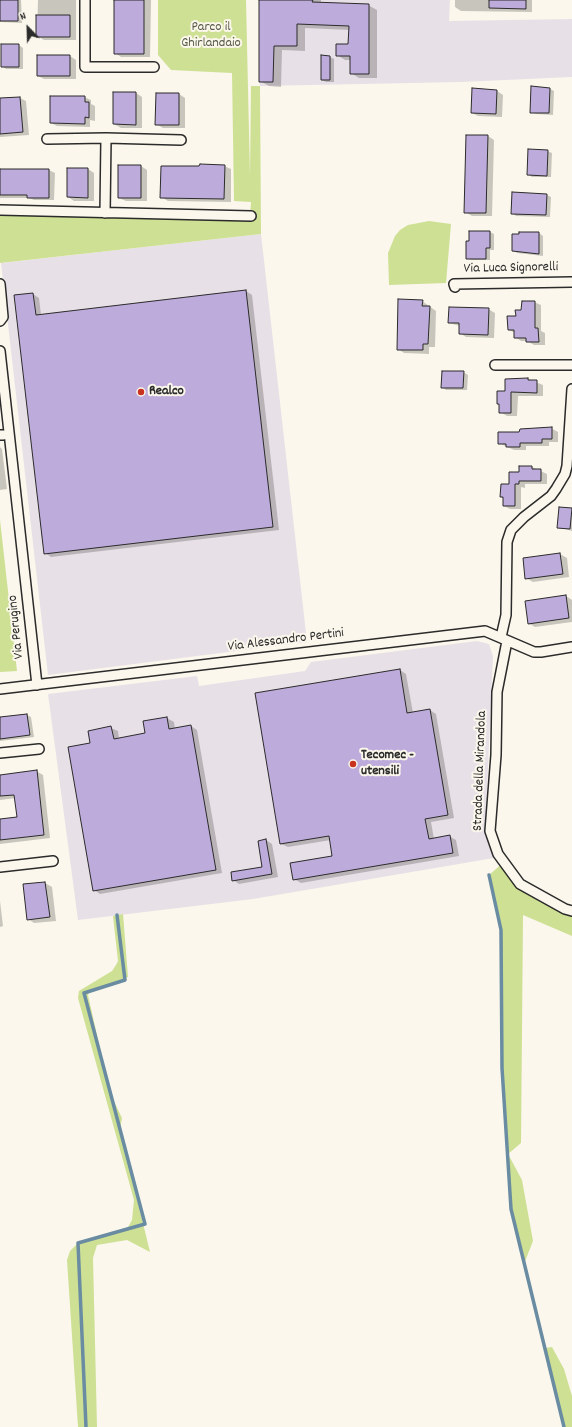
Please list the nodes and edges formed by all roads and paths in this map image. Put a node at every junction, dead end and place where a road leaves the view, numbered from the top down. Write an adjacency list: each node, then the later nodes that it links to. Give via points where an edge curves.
1 (85, 0): 2 (street, via 85,67)
2 (154, 67)
3 (106, 138): 4 (street); 5 (street); 7 (street)
4 (47, 139)
5 (181, 140)
6 (0, 210): 7 (street)
7 (105, 213): 8 (street)
8 (251, 216)
9 (572, 282): 11 (street, Via Luca Signorelli, via 454,284)
10 (0, 284): 12 (street, via 3,317)
11 (455, 287)
12 (0, 321)
13 (0, 351): 19 (street, Via Perugino)
14 (495, 365): 15 (street)
15 (572, 365)
16 (572, 389): 17 (street, Strada della Mirandola, via 565,474 550,496 511,530 507,542)
17 (504, 639): 18 (street, Via Alessandro Pertini, via 534,652); 19 (street, Via Alessandro Pertini, via 485,631); 25 (street, Strada della Mirandola, via 498,692 490,832 498,854 520,884)
18 (572, 647)
19 (37, 685): 20 (street, Via Alessandro Pertini)
20 (0, 689)
21 (39, 749): 22 (street)
22 (0, 753)
23 (53, 861): 24 (street)
24 (0, 867)
25 (572, 911)

